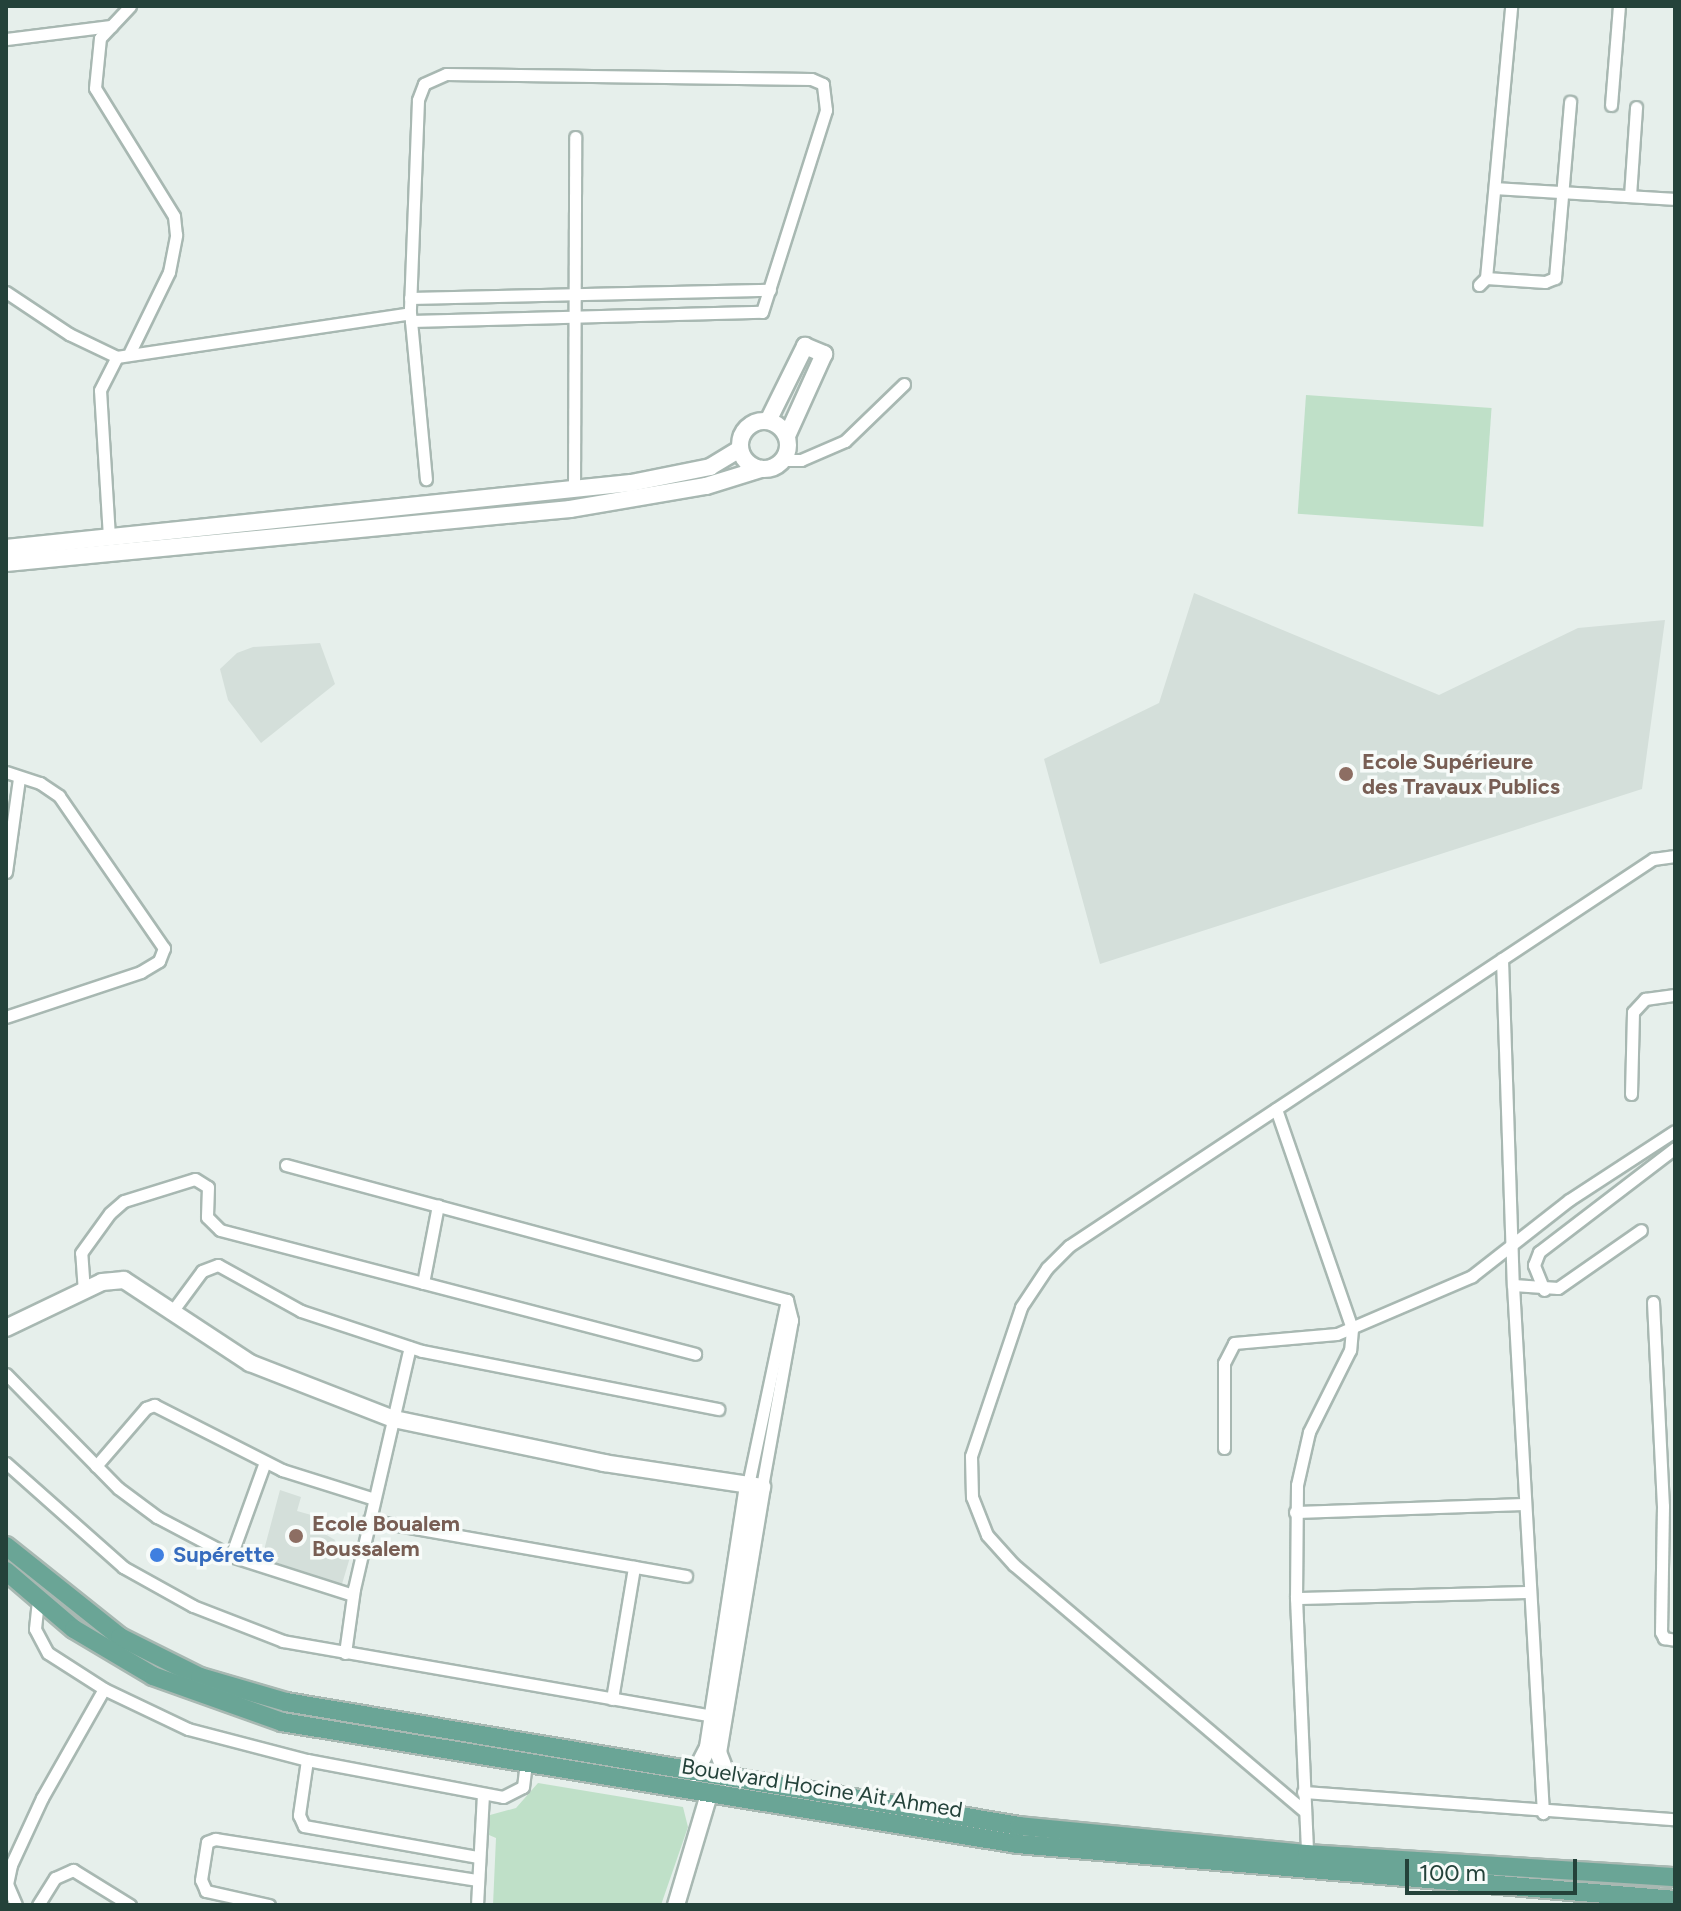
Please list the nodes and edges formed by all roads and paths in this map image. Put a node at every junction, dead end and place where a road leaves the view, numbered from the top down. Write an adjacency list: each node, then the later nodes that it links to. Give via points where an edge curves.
1 (130, 6): 4 (street)
2 (1511, 6): 10 (street)
3 (1619, 6): 7 (street)
4 (111, 25): 5 (street); 20 (street, via 100,38 95,88 174,216 176,235 169,272)
5 (6, 39)
6 (1570, 102): 11 (street)
7 (1611, 105)
8 (1636, 107): 12 (street)
9 (575, 137): 16 (street)
10 (1495, 188): 11 (street); 11 (street, via 1482,281 1555,278)
11 (1563, 192): 12 (street)
12 (1630, 196): 13 (street)
13 (1675, 199)
14 (770, 290): 16 (street); 17 (street, via 826,110 823,84 811,79 446,74 424,84 418,100); 18 (street, via 762,312)
15 (6, 292): 21 (street, via 69,334)
16 (575, 295): 17 (street); 18 (street)
17 (410, 298): 19 (street)
18 (575, 316): 19 (street); 29 (street)
19 (410, 317): 20 (street); 28 (street)
20 (130, 352): 21 (street)
21 (117, 357): 30 (street, via 100,390)
22 (904, 384): 26 (street, via 845,441 801,460)
23 (768, 421): 24 (street); 24 (street, via 805,346 824,354); 25 (street, via 747,428)
24 (787, 436): 26 (street)
25 (740, 449): 27 (street, via 747,462); 29 (street, via 710,467)
26 (783, 460): 27 (street)
27 (761, 469): 32 (street, via 638,501)
28 (426, 479)
29 (574, 490): 30 (street)
30 (109, 537): 31 (street)
31 (6, 548)
32 (6, 563)
33 (6, 772): 34 (street)
34 (19, 778): 36 (street); 39 (street, via 40,783 59,796 164,948 159,961 141,972)
35 (1675, 856): 37 (street, via 1653,859)
36 (6, 872)
37 (1502, 959): 41 (street); 47 (street)
38 (1675, 995): 40 (street, via 1645,999 1633,1012)
39 (6, 1017)
40 (1631, 1094)
41 (1276, 1109): 55 (street); 91 (street, via 1069,1246 1047,1268 1021,1307 971,1456 969,1477 977,1517 999,1551)
42 (1675, 1131): 47 (street, via 1569,1200)
43 (1675, 1148): 50 (street, via 1539,1252 1534,1265)
44 (286, 1165): 45 (street)
45 (438, 1205): 48 (street); 65 (street, via 787,1300)
46 (1641, 1230): 50 (street, via 1563,1285)
47 (1511, 1250): 49 (street); 55 (street, via 1472,1276)
48 (423, 1283): 51 (street, via 216,1228 206,1213 208,1187 195,1179 124,1201 110,1213 81,1253 78,1268); 57 (street)
49 (1513, 1285): 50 (street); 67 (street)
50 (1544, 1290)
51 (84, 1292): 53 (street, via 109,1280 124,1280); 54 (street)
52 (1653, 1302): 79 (street, via 1663,1506 1661,1635)
53 (171, 1313): 56 (street, via 202,1271 218,1265 304,1312); 60 (street, via 250,1363)
54 (6, 1328)
55 (1352, 1329): 61 (street, via 1328,1336 1245,1339 1230,1346 1224,1363); 68 (street, via 1350,1350 1304,1446)
56 (410, 1347): 59 (street); 60 (street)
57 (695, 1354)
58 (6, 1374): 64 (street)
59 (718, 1409)
60 (394, 1419): 65 (street, via 604,1463); 66 (street)
61 (1224, 1448)
62 (265, 1462): 64 (street, via 151,1405); 66 (street); 71 (street)
63 (6, 1463): 80 (street, via 92,1543 157,1588 283,1641)
64 (96, 1466): 71 (street, via 143,1509)
65 (755, 1486): 83 (street)
66 (374, 1499): 69 (street)
67 (1525, 1504): 68 (street); 75 (street)
68 (1295, 1512): 77 (street)
69 (369, 1520): 72 (street); 76 (street)
70 (6, 1546): 86 (main road, via 120,1637 242,1691)
71 (231, 1556): 76 (street)
72 (634, 1567): 74 (street); 82 (street)
73 (6, 1571): 78 (main road, Bouelvard Hocine Ait Ahmed)
74 (686, 1576)
75 (1530, 1592): 77 (street); 92 (street)
76 (353, 1595): 80 (street)
77 (1296, 1598): 88 (street)
78 (38, 1600): 81 (street, via 35,1629 42,1646); 85 (main road, Bouelvard Hocine Ait Ahmed, via 113,1654 238,1710)
79 (1675, 1640)
80 (345, 1653): 82 (street)
81 (104, 1689): 84 (street, via 188,1729); 100 (street, via 11,1865 7,1884)
82 (612, 1699): 83 (street)
83 (718, 1716): 86 (street); 87 (street, via 718,1752)
84 (307, 1760): 89 (street); 95 (street, via 299,1819 304,1826)
85 (526, 1763): 89 (street, via 520,1791 503,1797); 90 (main road, Bouelvard Hocine Ait Ahmed)
86 (695, 1773): 87 (main road)
87 (728, 1778): 94 (main road, via 1019,1826)
88 (1303, 1792): 91 (street); 92 (street)
89 (483, 1794): 95 (street)
90 (709, 1794): 98 (main road, Bouelvard Hocine Ait Ahmed, via 1017,1844); 105 (street)
91 (1303, 1810): 94 (street)
92 (1543, 1813): 93 (street)
93 (1675, 1819)
94 (1307, 1854): 96 (main road)
95 (478, 1857): 97 (street)
96 (1675, 1877)
97 (478, 1880): 99 (street, via 211,1840 204,1846 202,1886); 104 (street)
98 (1675, 1900)
99 (235, 1902): 103 (street)
100 (16, 1905)
101 (38, 1905): 102 (street, via 55,1878 73,1870)
102 (130, 1905)
103 (269, 1905)
104 (477, 1905)
105 (676, 1905)

